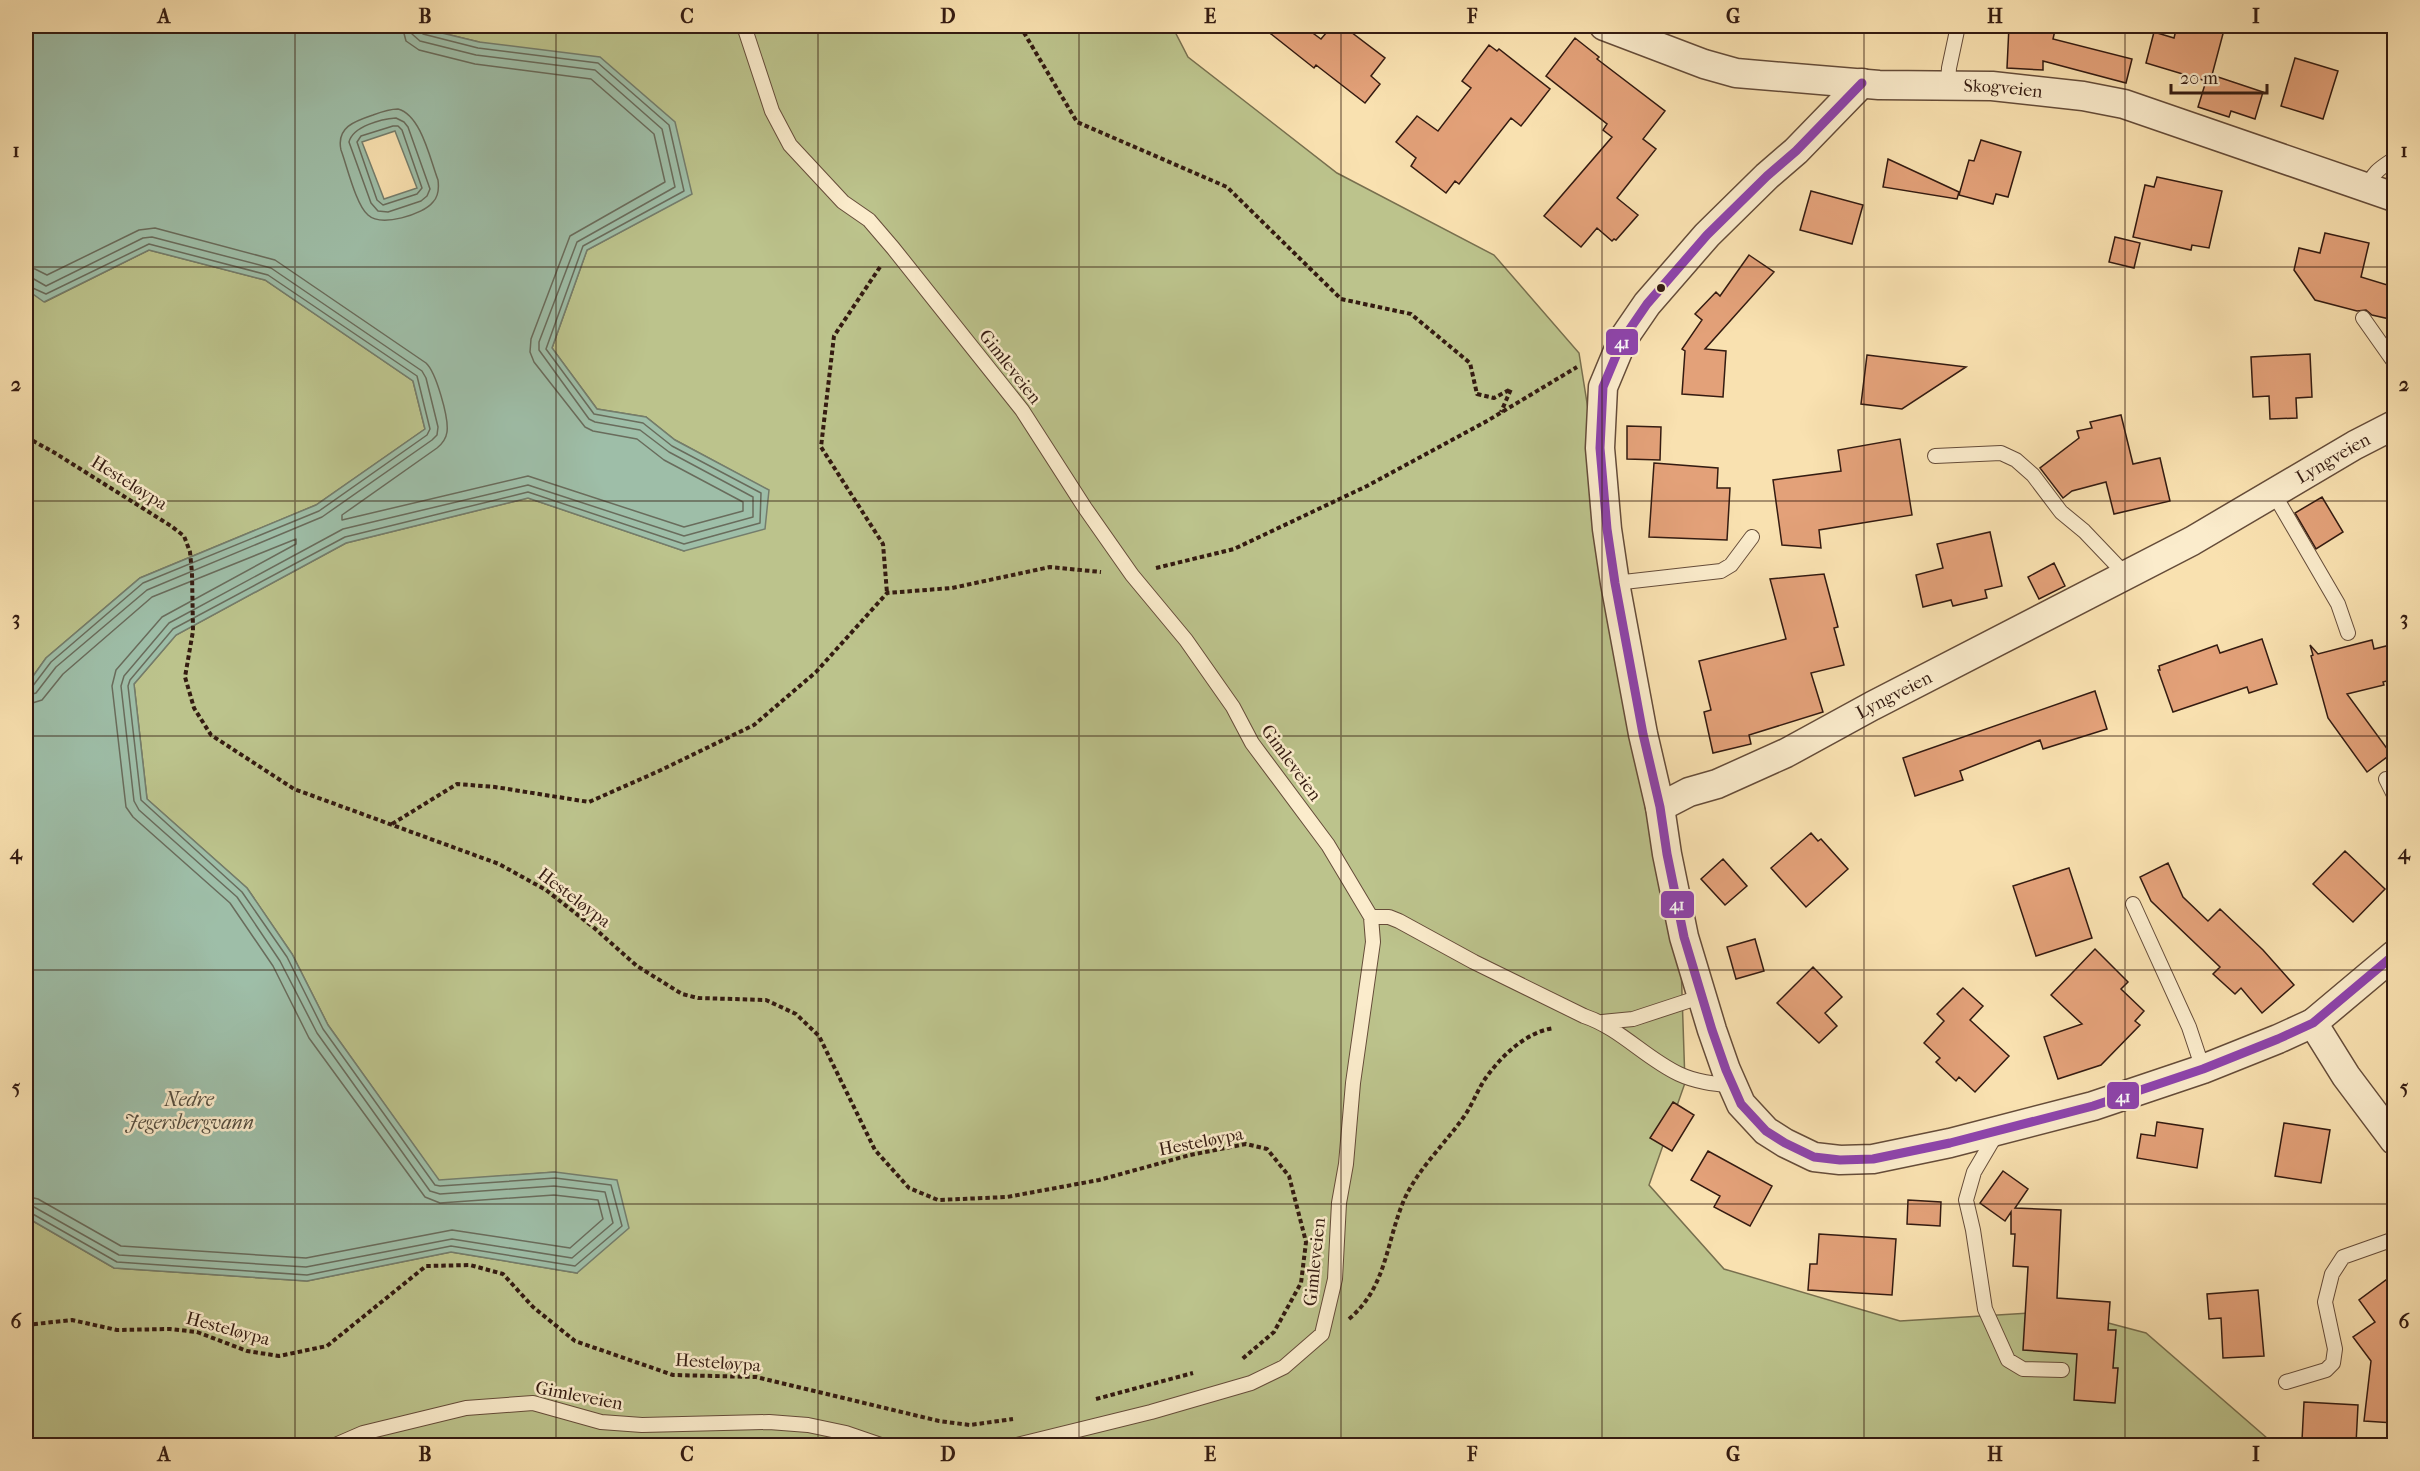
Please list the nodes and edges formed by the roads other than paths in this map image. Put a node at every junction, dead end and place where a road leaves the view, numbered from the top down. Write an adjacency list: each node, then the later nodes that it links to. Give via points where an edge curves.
1 (744, 26): 22 (lane, Gimleveien, via 772,111 790,145 843,202 869,220 1022,410 1085,508 1186,640 1233,707 1252,743 1328,845)
2 (1604, 26): 4 (street, Skogveien, via 1736,73)
3 (1958, 26): 5 (lane)
4 (1862, 83): 5 (street, Skogveien); 16 (street, via 1707,235 1647,304 1623,339 1603,387 1601,411 1600,448)
5 (1948, 84): 7 (street, Skogveien, via 2037,90 2124,104)
6 (2394, 159): 7 (lane, via 2377,170)
7 (2368, 188): 8 (street, Skogveien)
8 (2394, 196)
9 (2363, 318): 10 (lane)
10 (2394, 362)
11 (2394, 425): 13 (street, Lyngveien)
12 (1935, 456): 15 (lane, via 2001,453 2016,460 2061,512)
13 (2274, 494): 15 (street, Lyngveien); 17 (lane, via 2338,604)
14 (1752, 537): 16 (lane, via 1741,555 1721,571)
15 (2126, 575): 20 (street, Lyngveien, via 1786,753)
16 (1615, 583): 20 (street)
17 (2348, 633)
18 (2386, 779): 19 (lane)
19 (2394, 795)
20 (1660, 807): 24 (street, via 1684,937)
21 (2133, 904): 27 (lane, via 2189,1027)
22 (1371, 917): 25 (lane, via 1398,921 1474,962); 36 (lane, Gimleveien, via 1373,942 1339,1203 1335,1279 1322,1334 1284,1367 1251,1383)
23 (2394, 955): 26 (street)
24 (1703, 996): 25 (lane, via 1633,1019); 28 (street)
25 (1602, 1022): 28 (lane, via 1678,1074)
26 (2313, 1023): 27 (street); 29 (street, via 2346,1076)
27 (2203, 1069): 30 (street, via 2094,1106)
28 (1733, 1086): 30 (street, via 1741,1104 1766,1131 1814,1156 1873,1159)
29 (2391, 1128)
30 (1998, 1131): 32 (lane, via 1974,1172 1966,1200 1985,1309 2008,1360 2023,1369)
31 (2394, 1239): 33 (lane, via 2343,1257 2332,1274 2325,1302 2335,1349 2333,1363 2326,1370)
32 (2062, 1370)
33 (2286, 1382)
34 (333, 1446): 35 (lane, Gimleveien, via 363,1433 466,1408 533,1403 601,1422 808,1425)
35 (892, 1446)
36 (1013, 1446)

